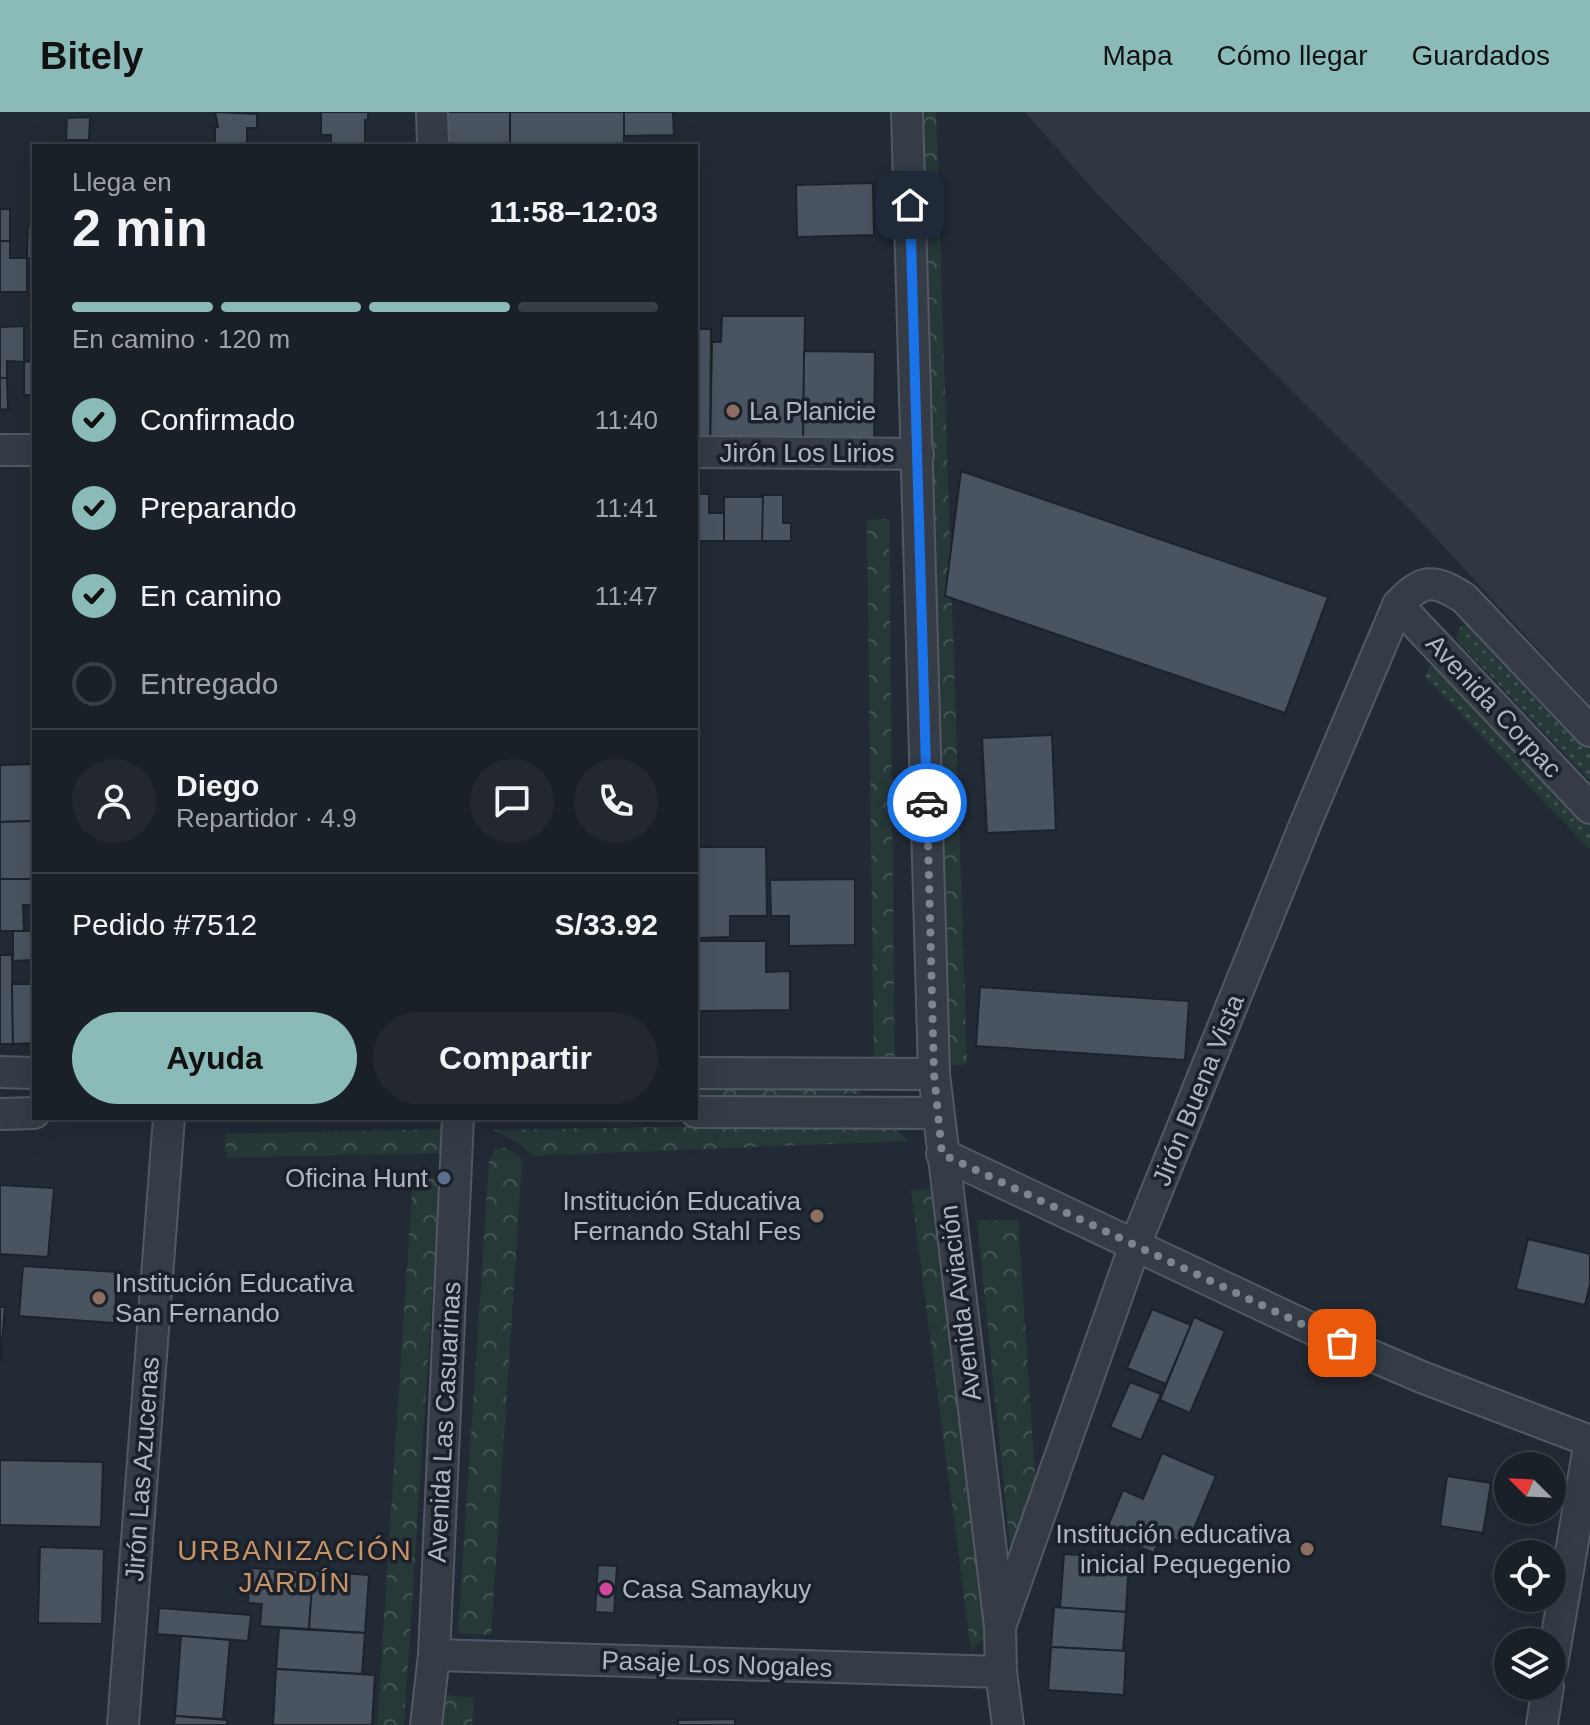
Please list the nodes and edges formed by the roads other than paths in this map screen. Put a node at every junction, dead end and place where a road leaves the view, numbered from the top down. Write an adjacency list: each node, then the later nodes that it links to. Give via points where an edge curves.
1 (432, 112): 3 (street)
2 (907, 112): 7 (street, Avenida Aviación)
3 (433, 144)
4 (0, 450): 5 (street)
5 (32, 450)
6 (698, 452): 7 (street, Jirón Los Lirios)
7 (918, 454): 14 (street, Avenida Aviación)
8 (1398, 605): 9 (street, Avenida Corpac, via 1424,584 1437,584 1464,598); 10 (street, Avenida Corpac); 22 (street, Jirón Buena Vista)
9 (1590, 731)
10 (1590, 808)
11 (0, 1072): 12 (street)
12 (32, 1073)
13 (698, 1073): 14 (street)
14 (934, 1074): 17 (street, Avenida Aviación)
15 (698, 1112): 17 (street)
16 (32, 1113): 18 (street)
17 (937, 1113): 21 (street, Avenida Aviación)
18 (0, 1114)
19 (169, 1120): 29 (street, Jirón Las Azucenas)
20 (458, 1120): 26 (street, Avenida Las Casuarinas)
21 (942, 1154): 22 (street); 24 (street, Avenida Aviación)
22 (1135, 1245): 23 (street, via 1342,1343); 24 (street, Jirón Buena Vista)
23 (1590, 1441): 25 (street)
24 (1000, 1627): 27 (street, Avenida Aviación)
25 (1558, 1628)
26 (434, 1655): 27 (street, Pasaje Los Nogales); 30 (street, Avenida Las Casuarinas)
27 (1001, 1672): 31 (street, Avenida Aviación)
28 (1546, 1700): 32 (street)
29 (123, 1725)
30 (426, 1725)
31 (1008, 1725)
32 (1542, 1725)

